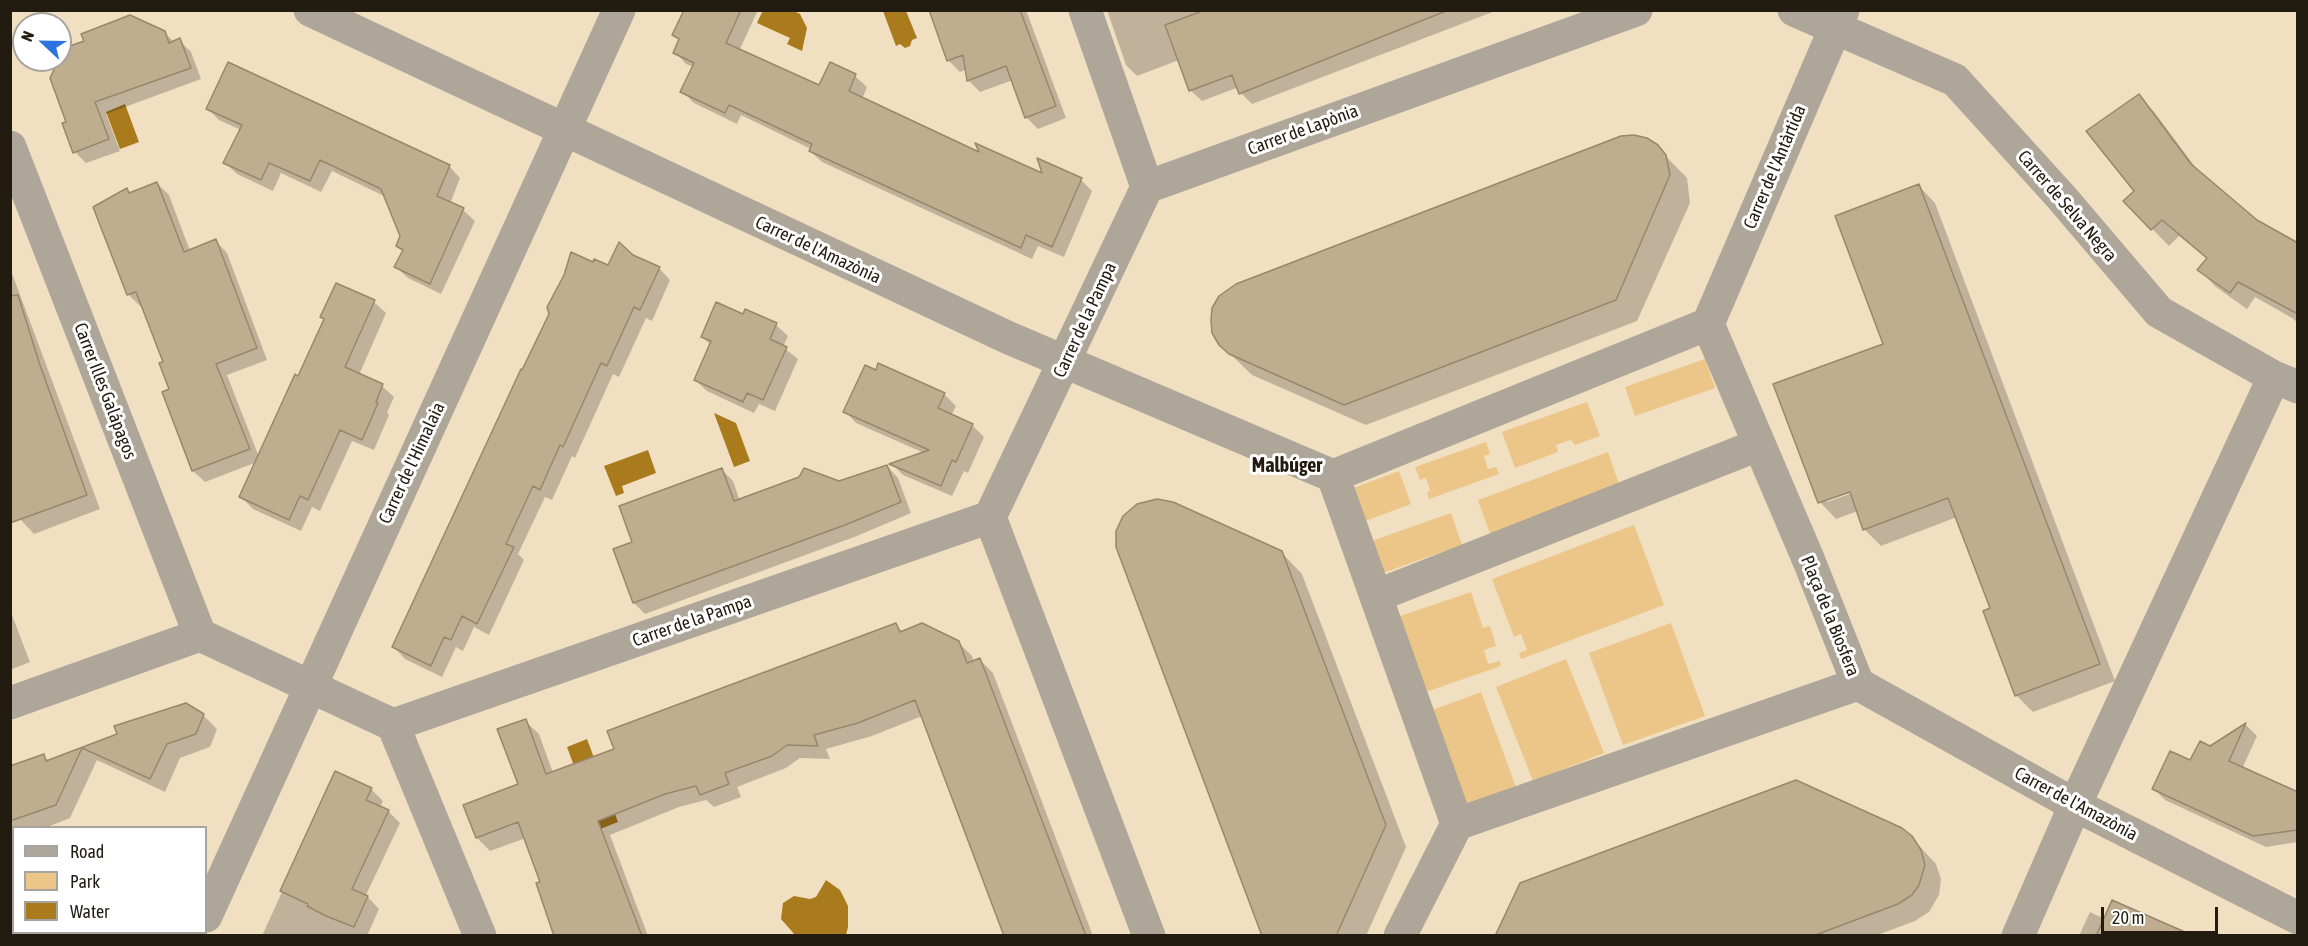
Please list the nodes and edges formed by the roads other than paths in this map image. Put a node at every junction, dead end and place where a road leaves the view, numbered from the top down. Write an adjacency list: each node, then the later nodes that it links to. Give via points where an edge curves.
1 (310, 10): 7 (street, Carrer de l'Amazònia)
2 (619, 10): 7 (street, Carrer de l'Himalaia)
3 (1085, 10): 9 (street)
4 (1636, 10): 9 (street, Carrer de Lapònia)
5 (1794, 10): 6 (street, Carrer de Selva Negra)
6 (1839, 19): 10 (street, Carrer de l'Antàrtida); 12 (street, Carrer de Selva Negra, via 1955,80 2159,312)
7 (564, 131): 11 (street, Carrer de l'Amazònia); 19 (street, Carrer de l'Himalaia)
8 (10, 147): 17 (street, Carrer Illes Galápagos)
9 (1147, 187): 11 (street, Carrer de la Pampa)
10 (1708, 324): 13 (street, Plaça de la Biosfera); 14 (street)
11 (1064, 363): 14 (street, Carrer de l'Amazònia); 15 (street, Carrer de la Pampa)
12 (2286, 382): 22 (street)
13 (1758, 446): 16 (street); 18 (street, Plaça de la Biosfera)
14 (1333, 476): 16 (street)
15 (990, 517): 21 (street, Carrer de la Pampa); 27 (street)
16 (1376, 596): 23 (street)
17 (200, 635): 19 (street); 20 (street)
18 (1858, 684): 22 (street, Carrer de l'Amazònia); 23 (street, Plaça de la Biosfera)
19 (311, 687): 21 (street); 24 (street, Carrer de l'Himalaia)
20 (10, 703)
21 (393, 725): 26 (street)
22 (2075, 805): 25 (street, Carrer de l'Amazònia); 29 (street)
23 (1457, 824): 28 (street)
24 (207, 914)
25 (2298, 918)
26 (480, 936)
27 (1149, 936)
28 (1400, 936)
29 (2018, 936)

